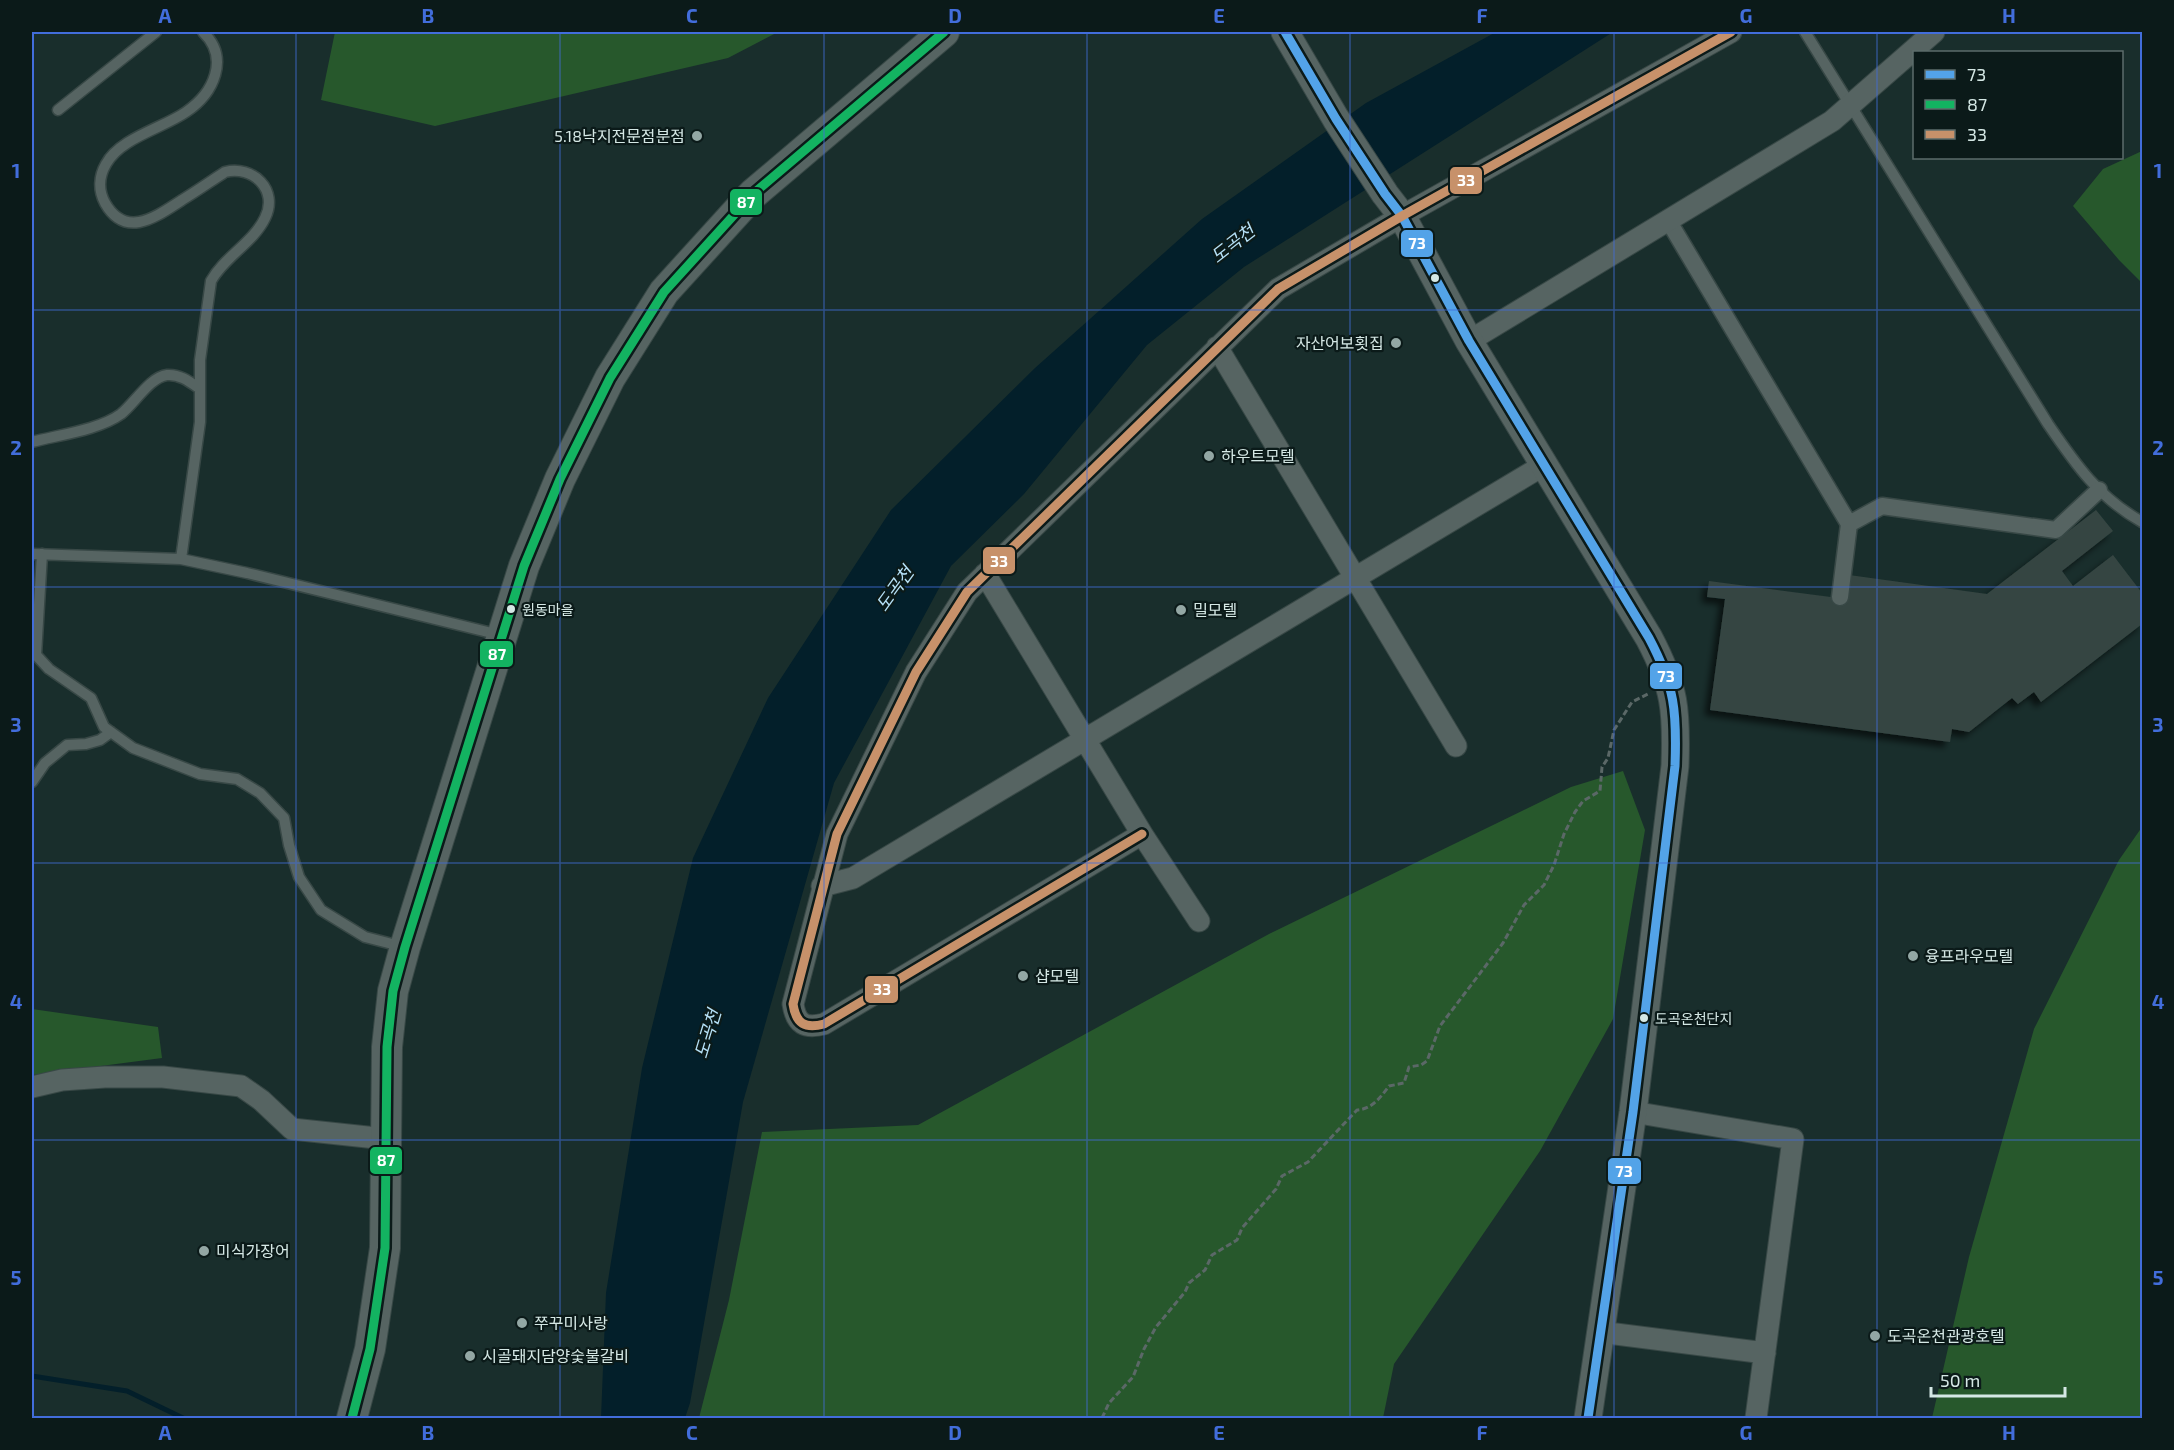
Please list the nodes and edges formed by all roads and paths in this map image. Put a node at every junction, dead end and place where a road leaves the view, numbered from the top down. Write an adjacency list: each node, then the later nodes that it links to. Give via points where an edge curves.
1 (156, 32): 9 (lane)
2 (203, 32): 14 (lane, via 217,56 218,66 210,85 186,112 111,156 99,185 110,211 131,223 156,217 225,172 244,171 265,186 269,206 259,229 211,281)
3 (944, 32): 25 (main road, via 753,194 664,291 610,378 560,479 524,567)
4 (1285, 32): 10 (street, via 1336,119)
5 (1731, 32): 10 (street)
6 (1804, 32): 8 (lane)
7 (1934, 32): 8 (street)
8 (1851, 105): 11 (street, via 1833,121); 17 (lane, via 2048,424 2078,468)
9 (58, 110)
10 (1402, 216): 12 (street); 13 (street, via 1278,289)
11 (1668, 220): 12 (street); 19 (street)
12 (1469, 340): 16 (street)
13 (1217, 347): 22 (street); 23 (street)
14 (200, 389): 15 (lane, via 179,376 166,375 157,378 110,420); 21 (lane, via 200,422)
15 (32, 442)
16 (1544, 465): 23 (street); 26 (street, via 1649,638)
17 (2099, 490): 18 (lane, via 2119,509); 19 (street, via 2056,530 1882,506)
18 (2142, 522)
19 (1849, 524): 24 (street)
20 (37, 554): 21 (lane); 27 (lane, via 36,655 49,669 91,698 104,727)
21 (181, 559): 25 (lane)
22 (985, 574): 28 (street); 32 (street, via 967,592 916,672 837,834)
23 (1355, 579): 28 (street); 29 (street)
24 (1840, 597)
25 (503, 636): 34 (main road)
26 (1670, 682): 36 (street, via 1676,713 1676,766); 41 (path, via 1632,702 1614,730 1602,768 1600,791 1583,801 1575,812 1544,885 1524,904 1503,943 1440,1026 1427,1061 1408,1067 1404,1083 1389,1086 1365,1110 1357,1110 1308,1162 1282,1176 1237,1240 1212,1255 1206,1270 1189,1283 1156,1327 1133,1377 1109,1403)
27 (111, 732): 30 (lane, via 100,740 67,745 45,763); 34 (lane, via 133,748 200,774 237,779 260,793 284,818 299,877 321,910 365,937)
28 (1085, 740): 31 (street); 32 (street, via 853,878)
29 (1456, 746)
30 (32, 782)
31 (1142, 834): 32 (street, via 824,1024 812,1027 795,1015 793,1004); 33 (street)
32 (822, 886)
33 (1199, 921)
34 (405, 947): 37 (main road, via 388,1023)
35 (32, 1086): 37 (street, via 105,1077 163,1077 241,1086 292,1129)
36 (1633, 1112): 38 (street); 39 (street, via 1793,1139)
37 (386, 1139): 40 (main road, via 385,1248 370,1348)
38 (1600, 1332): 39 (street); 42 (street)
39 (1765, 1353): 43 (street)
40 (353, 1415)
41 (1102, 1419)
42 (1588, 1419)
43 (1756, 1419)

